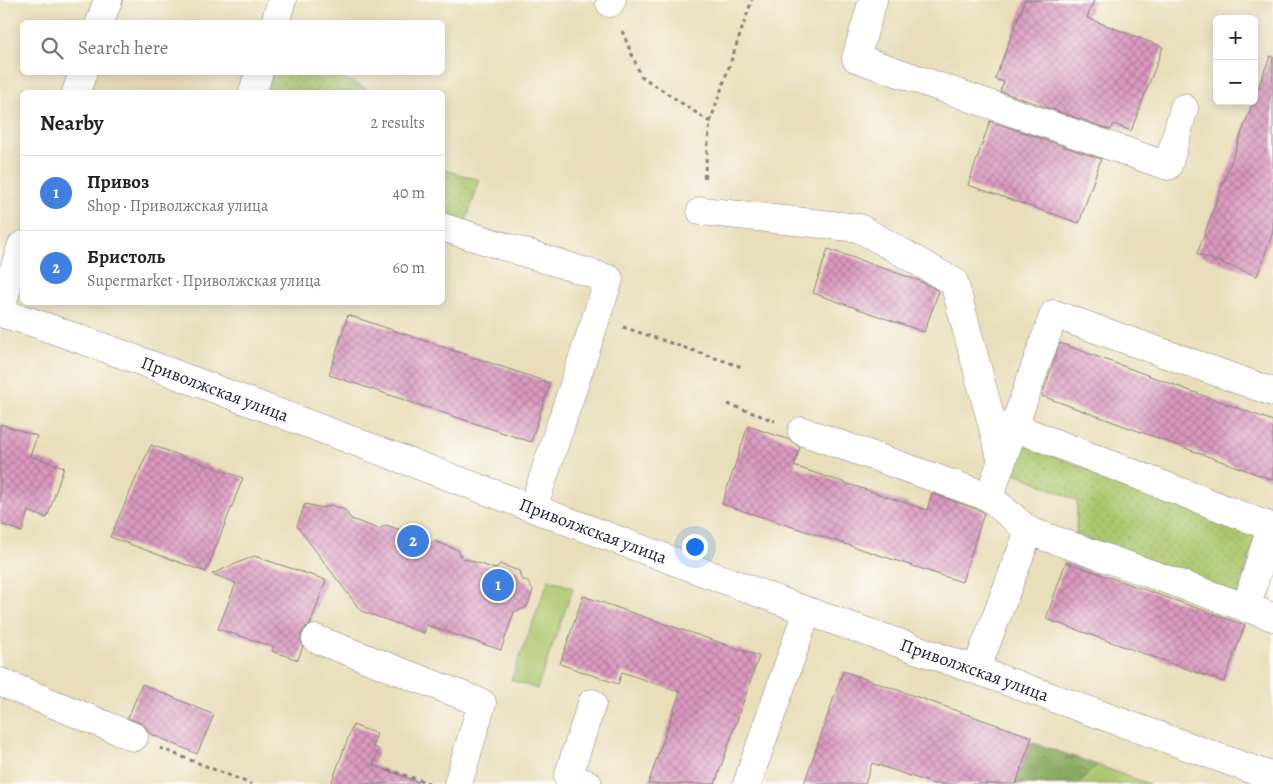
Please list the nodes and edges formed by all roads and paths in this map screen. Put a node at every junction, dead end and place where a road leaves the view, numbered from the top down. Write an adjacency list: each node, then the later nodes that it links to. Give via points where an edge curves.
1 (108, 0): 6 (street)
2 (282, 0): 7 (street)
3 (752, 0): 13 (path)
4 (873, 0): 12 (street, via 856,58 1168,166)
5 (611, 2): 13 (path, via 641,76)
6 (101, 20)
7 (276, 20)
8 (82, 75): 10 (street)
9 (258, 75): 11 (street)
10 (77, 90)
11 (254, 90)
12 (1184, 108)
13 (710, 122): 14 (path)
14 (701, 211): 26 (street, via 859,228 954,282)
15 (445, 228): 18 (street, via 609,279)
16 (20, 251): 17 (street)
17 (0, 311): 19 (street, Приволжская улица)
18 (596, 318): 21 (path); 28 (street)
19 (29, 321): 20 (street); 28 (street, Приволжская улица)
20 (0, 324)
21 (742, 367)
22 (1273, 392): 24 (street, via 1054,314)
23 (728, 404): 25 (path)
24 (1014, 427): 26 (street); 30 (street, via 1271,527)
25 (802, 432): 27 (street)
26 (1002, 461): 27 (street)
27 (989, 497): 29 (street)
28 (533, 508): 31 (street, Приволжская улица)
29 (1028, 532): 30 (street); 34 (street)
30 (1246, 608): 32 (street)
31 (807, 612): 34 (street, Приволжская улица); 44 (street)
32 (1273, 617)
33 (316, 640): 42 (street, via 482,703)
34 (976, 670): 39 (street, Приволжская улица)
35 (0, 682): 37 (street)
36 (592, 703): 43 (street, via 568,777)
37 (134, 737): 40 (path)
38 (388, 770): 41 (path)
39 (1273, 777)
40 (251, 784)
41 (432, 784)
42 (458, 784)
43 (588, 784)
44 (747, 784)

